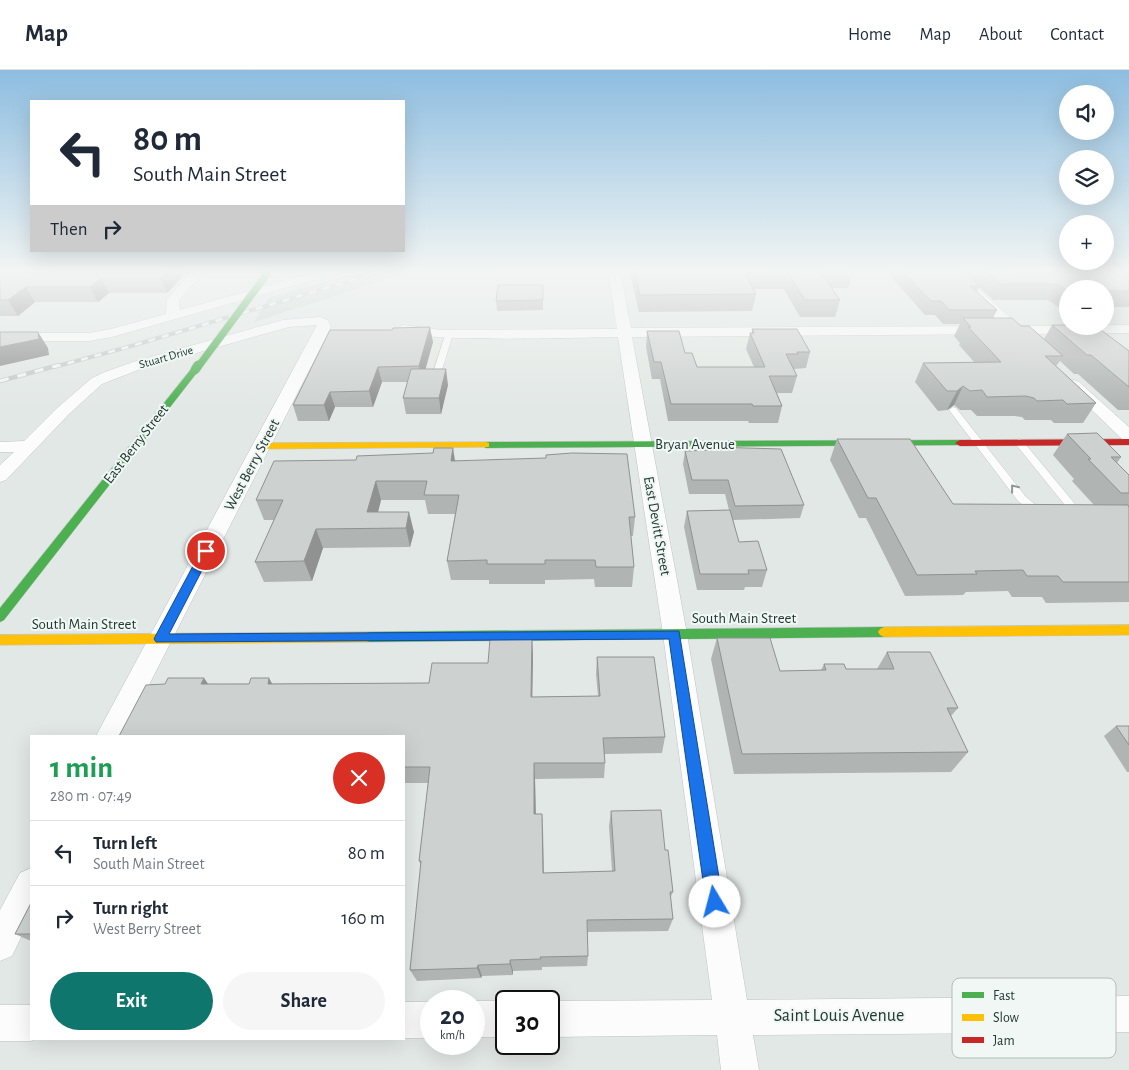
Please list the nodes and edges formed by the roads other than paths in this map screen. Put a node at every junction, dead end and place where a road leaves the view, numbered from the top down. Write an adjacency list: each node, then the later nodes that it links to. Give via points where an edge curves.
1 (171, 317): 11 (street, via 89,337)
2 (234, 317): 25 (street, East Berry Street, bridge)
3 (621, 317): 9 (street, East Devitt Street)
4 (1001, 317): 8 (street)
5 (324, 327): 21 (street, Stuart Drive, via 320,321 288,323 110,375 97,381); 22 (street, West Berry Street)
6 (398, 328): 10 (street)
7 (1129, 329): 8 (street)
8 (1015, 330): 9 (street); 12 (street)
9 (623, 332): 10 (street); 20 (street, East Devitt Street)
10 (449, 334): 13 (lane)
11 (0, 337)
12 (1029, 343)
13 (438, 370)
14 (1065, 376): 16 (street)
15 (953, 410): 19 (lane)
16 (1129, 436)
17 (1018, 442): 18 (street, Bryan Avenue); 19 (street, Bryan Avenue); 19 (lane, one-way to 19, via 1071,506 1034,509 1022,499)
18 (1129, 442)
19 (979, 443): 20 (street, Bryan Avenue)
20 (643, 444): 22 (street, Bryan Avenue); 27 (street, East Devitt Street)
21 (28, 446): 23 (street); 24 (street)
22 (262, 446): 28 (street, West Berry Street)
23 (0, 447)
24 (0, 476)
25 (0, 617)
26 (1129, 630): 27 (street, South Main Street)
27 (675, 634): 28 (street, South Main Street); 36 (street, East Devitt Street)
28 (160, 639): 29 (street, South Main Street); 30 (street, West Berry Street)
29 (0, 640)
30 (110, 735)
31 (30, 886): 32 (street)
32 (0, 944)
33 (1116, 1014): 34 (street, Saint Louis Avenue)
34 (1129, 1014)
35 (952, 1015): 36 (street, Saint Louis Avenue)
36 (732, 1017): 37 (street, Saint Louis Avenue); 42 (street, East Devitt Street)
37 (560, 1019)
38 (405, 1020): 39 (street)
39 (420, 1020)
40 (0, 1023): 41 (street)
41 (30, 1023)
42 (740, 1070)

